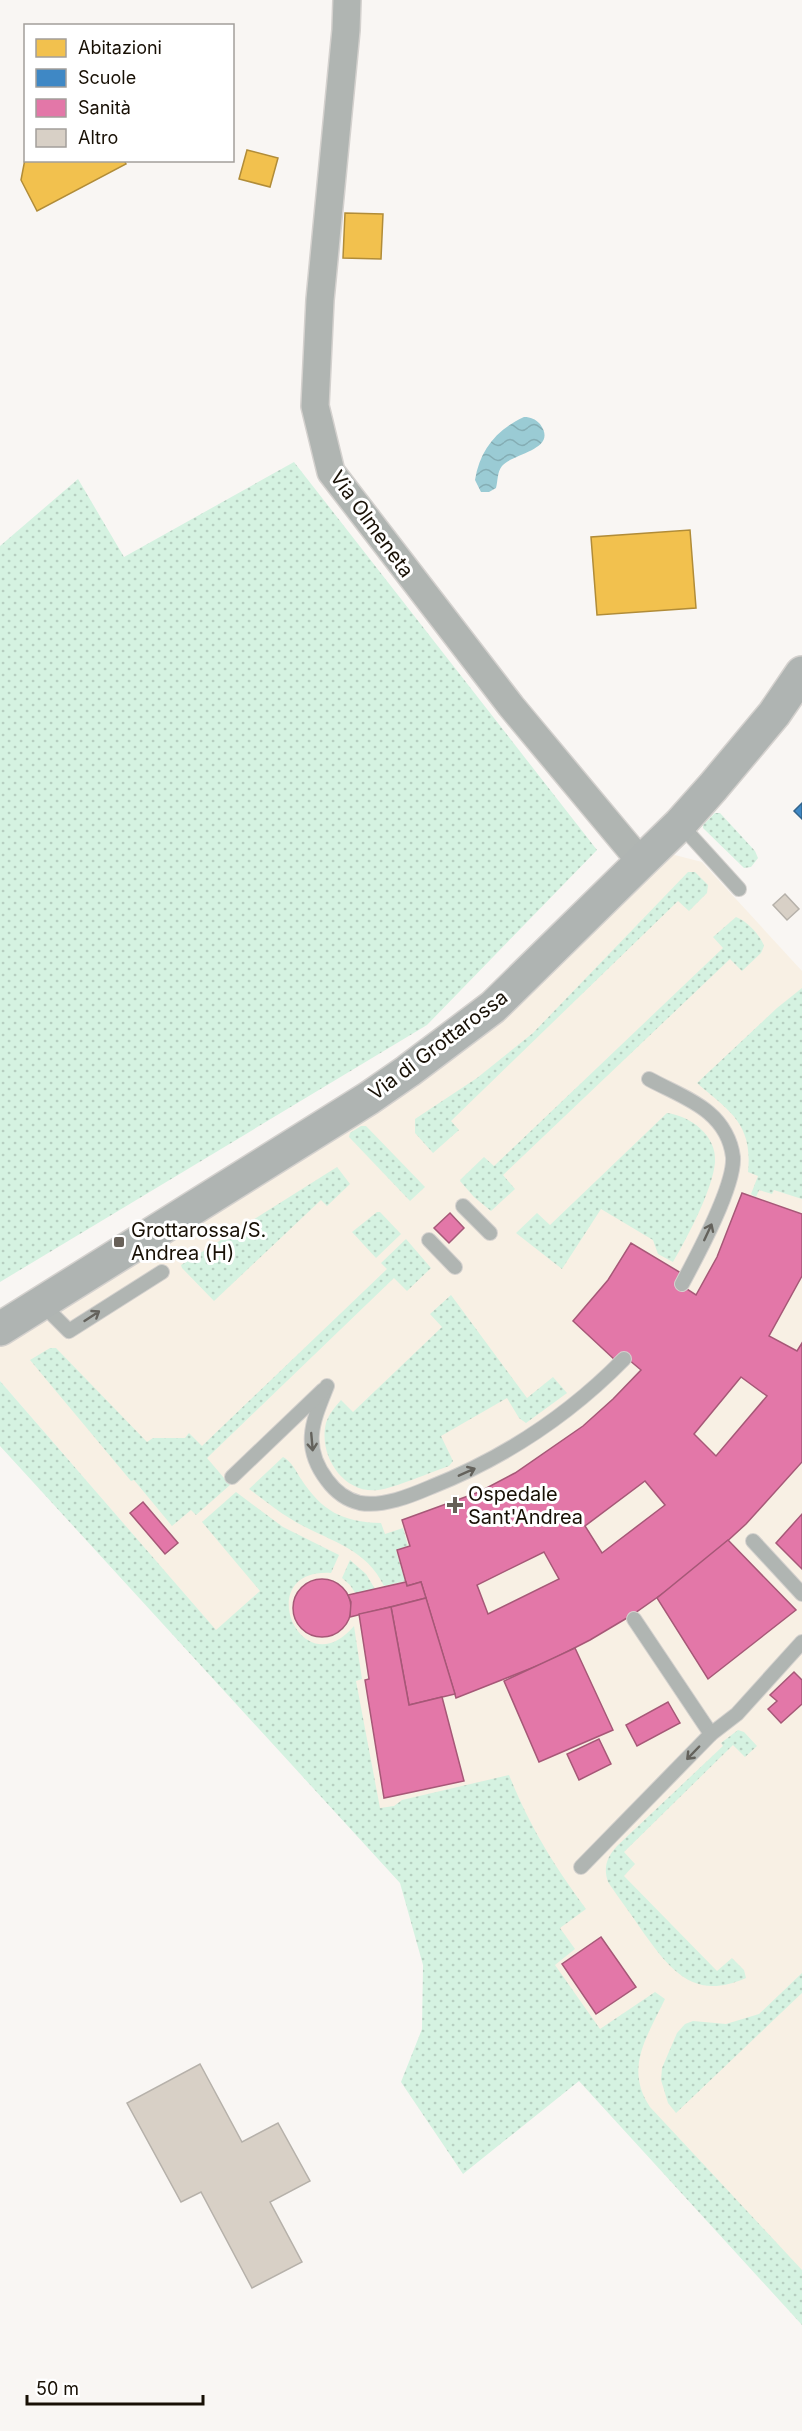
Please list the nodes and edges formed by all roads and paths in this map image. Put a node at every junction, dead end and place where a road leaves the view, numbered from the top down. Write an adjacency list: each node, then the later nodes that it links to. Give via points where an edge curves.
1 (347, 0): 4 (street, Via Olmeneta, via 320,300 315,406 331,472 504,696)
2 (802, 673): 3 (street, Via di Grottarossa, via 774,714)
3 (680, 824): 4 (street, Via di Grottarossa); 5 (lane)
4 (641, 862): 13 (street, Via di Grottarossa, via 493,1007 408,1071)
5 (739, 889)
6 (649, 1079): 12 (lane, one-way to 6, via 729,1179 732,1149 710,1114)
7 (464, 1206): 8 (lane)
8 (490, 1233)
9 (429, 1240): 10 (lane)
10 (455, 1267)
11 (162, 1272): 13 (lane, one-way to 11, via 69,1331)
12 (682, 1284)
13 (42, 1304): 14 (street, Via di Grottarossa)
14 (0, 1329)
15 (624, 1359): 16 (lane, one-way to 15, via 327,1386 310,1436 324,1477 343,1496 357,1502 373,1503 413,1494 498,1457 562,1413)
16 (232, 1477)
17 (753, 1541): 18 (lane)
18 (802, 1594)
19 (634, 1619): 21 (lane)
20 (802, 1642): 21 (lane, via 737,1714)
21 (711, 1734): 22 (lane, one-way to 22)
22 (581, 1867)

